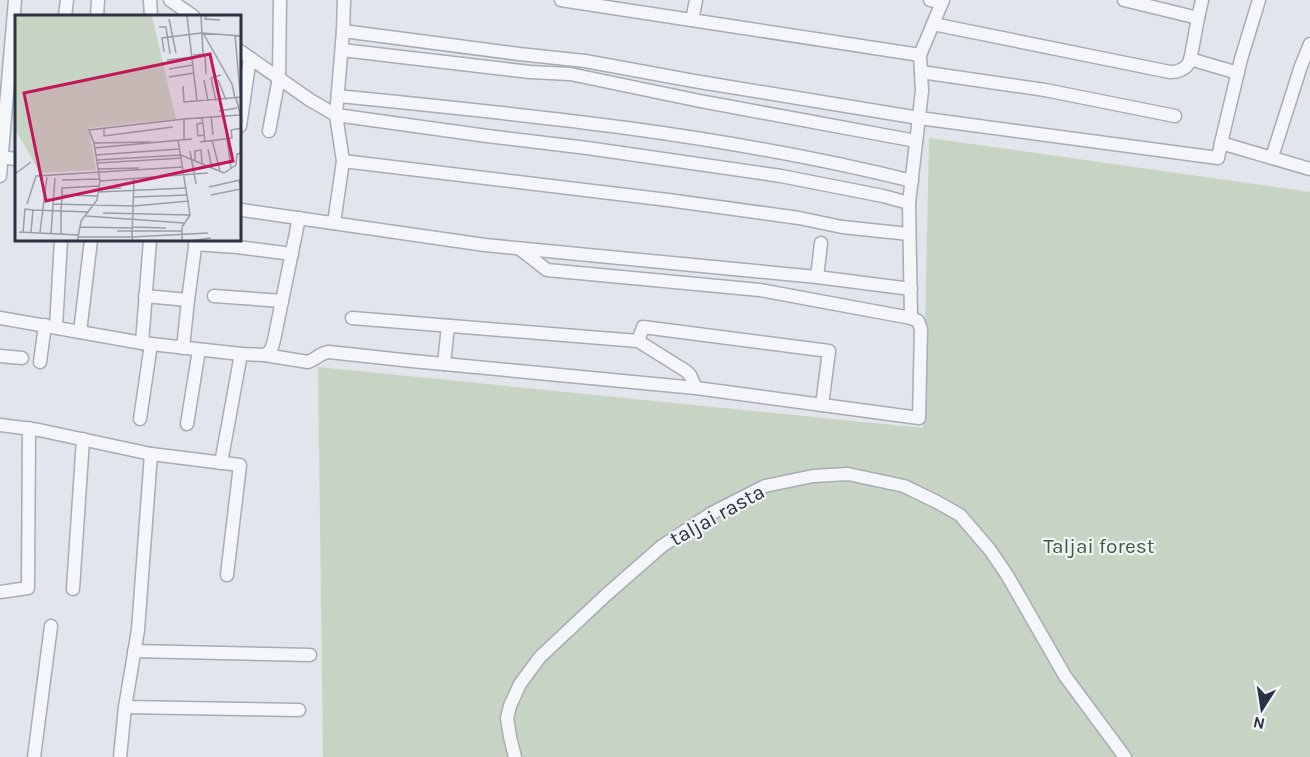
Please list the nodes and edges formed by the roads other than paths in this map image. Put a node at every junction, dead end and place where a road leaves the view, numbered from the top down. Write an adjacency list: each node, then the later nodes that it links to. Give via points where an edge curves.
1 (15, 0): 39 (street)
2 (67, 0): 14 (street)
3 (98, 0): 15 (street)
4 (150, 0): 16 (street)
5 (170, 0): 17 (street)
6 (280, 0): 29 (street)
7 (344, 0): 21 (street)
8 (561, 0): 19 (street)
9 (696, 0): 19 (street)
10 (1124, 0): 18 (street)
11 (1202, 0): 18 (street)
12 (1258, 0): 28 (street)
13 (938, 1): 20 (street)
14 (65, 15)
15 (97, 15)
16 (151, 15)
17 (191, 15)
18 (1198, 18): 26 (street)
19 (692, 20): 25 (street)
20 (933, 24): 25 (street); 26 (street, via 1170,72 1187,66)
21 (344, 31): 23 (street); 34 (street, via 585,61)
22 (1310, 44): 38 (street)
23 (342, 50): 30 (street); 36 (street, via 570,74)
24 (245, 54): 29 (street); 31 (street)
25 (920, 55): 27 (street)
26 (1190, 58): 28 (street)
27 (921, 72): 33 (street, via 1045,90); 34 (street)
28 (1238, 73): 37 (street)
29 (279, 78): 32 (street); 35 (street)
30 (338, 96): 32 (street); 43 (street, via 586,121 755,147)
31 (242, 97)
32 (336, 116): 40 (street); 44 (street, via 780,176)
33 (1175, 116)
34 (919, 118): 36 (street); 37 (street, via 1218,158)
35 (269, 131)
36 (916, 141): 43 (street)
37 (1221, 142): 38 (street)
38 (1272, 157): 41 (street)
39 (1, 158): 42 (street)
40 (343, 161): 47 (street); 48 (street)
41 (1310, 169)
42 (0, 176)
43 (912, 181): 44 (street)
44 (909, 203): 48 (street)
45 (242, 210): 46 (street)
46 (299, 218): 47 (street); 55 (street)
47 (334, 223): 54 (street)
48 (909, 234): 57 (street)
49 (62, 242): 65 (street)
50 (91, 242): 67 (street)
51 (150, 242): 58 (street)
52 (196, 242): 55 (street); 60 (street)
53 (821, 243): 56 (street)
54 (520, 249): 56 (street); 64 (street, via 547,270 760,290)
55 (292, 254): 61 (street)
56 (817, 277): 57 (street)
57 (911, 289): 64 (street)
58 (145, 296): 60 (street); 69 (street)
59 (214, 296): 61 (street)
60 (188, 300): 70 (street)
61 (282, 301): 73 (street, via 271,350)
62 (0, 318): 65 (street)
63 (352, 318): 66 (street)
64 (911, 318): 79 (street, via 918,321 921,329 919,418)
65 (50, 326): 67 (street); 76 (street)
66 (448, 326): 68 (street); 77 (street)
67 (81, 332): 69 (street)
68 (638, 341): 78 (street, via 686,371); 79 (street, via 643,327 829,351)
69 (146, 344): 70 (street); 80 (street)
70 (183, 348): 71 (street)
71 (199, 350): 72 (street); 81 (street)
72 (241, 354): 73 (street); 86 (street)
73 (265, 355): 77 (street, via 308,362 329,352)
74 (0, 356): 75 (street)
75 (22, 358)
76 (40, 362)
77 (444, 364): 78 (street)
78 (696, 388): 79 (street)
79 (822, 405)
80 (140, 419)
81 (187, 424)
82 (0, 425): 83 (street)
83 (29, 428): 84 (street); 89 (street, via 28,588)
84 (83, 439): 85 (street); 88 (street)
85 (152, 454): 86 (street); 91 (street)
86 (221, 463): 87 (street, via 240,465)
87 (227, 575)
88 (73, 589)
89 (0, 592)
90 (51, 626): 95 (street)
91 (134, 651): 92 (street); 93 (street)
92 (310, 655)
93 (125, 707): 94 (street); 96 (street)
94 (299, 710)
95 (34, 757)
96 (120, 757)
97 (515, 757): 98 (street, taljai rasta, via 507,718 520,684 540,657 662,546 712,513 765,486 813,476 848,474 903,486 960,515 990,550 1065,676)
98 (1125, 757)

